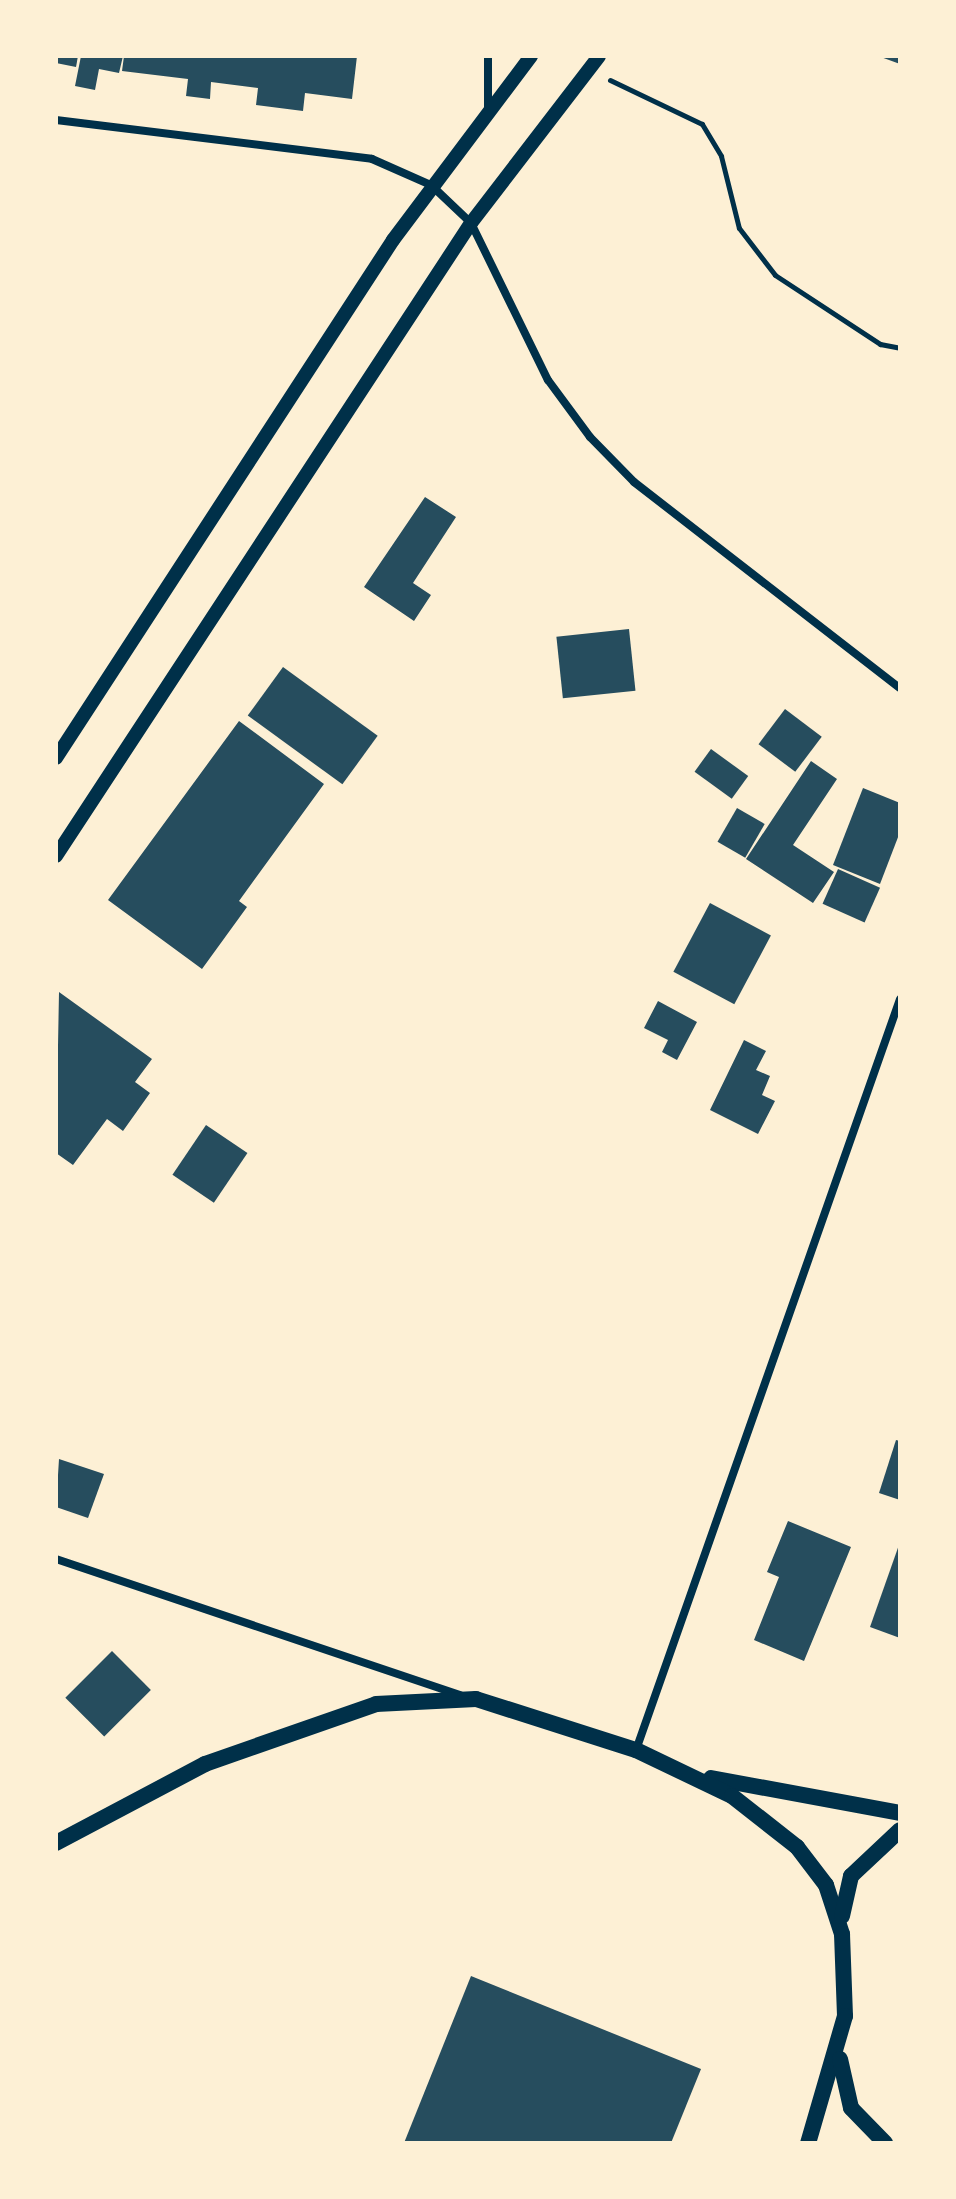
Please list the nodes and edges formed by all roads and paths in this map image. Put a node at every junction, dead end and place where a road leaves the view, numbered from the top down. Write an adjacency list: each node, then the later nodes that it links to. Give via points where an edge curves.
1 (488, 56): 5 (street)
2 (531, 56): 5 (street)
3 (599, 56): 4 (street)
4 (586, 70): 8 (street); 9 (path, via 702,124 721,156 739,228 775,275 880,344)
5 (488, 109): 7 (street)
6 (56, 120): 7 (street, via 372,159)
7 (431, 185): 8 (street); 11 (street)
8 (471, 223): 10 (street, via 548,380 590,437 634,482); 12 (street)
9 (900, 348)
10 (900, 688)
11 (56, 758)
12 (56, 856)
13 (900, 999): 16 (street)
14 (56, 1559): 15 (street)
15 (476, 1699): 16 (main road); 20 (main road, via 422,1698 323,1718 205,1764)
16 (636, 1750): 17 (main road)
17 (702, 1777): 18 (main road); 21 (main road, via 814,1865)
18 (900, 1813)
19 (900, 1830): 21 (main road, via 851,1876)
20 (56, 1843)
21 (842, 1934): 22 (main road, via 847,1989)
22 (840, 2049): 23 (main road); 24 (main road, via 851,2108)
23 (808, 2143)
24 (885, 2143)

